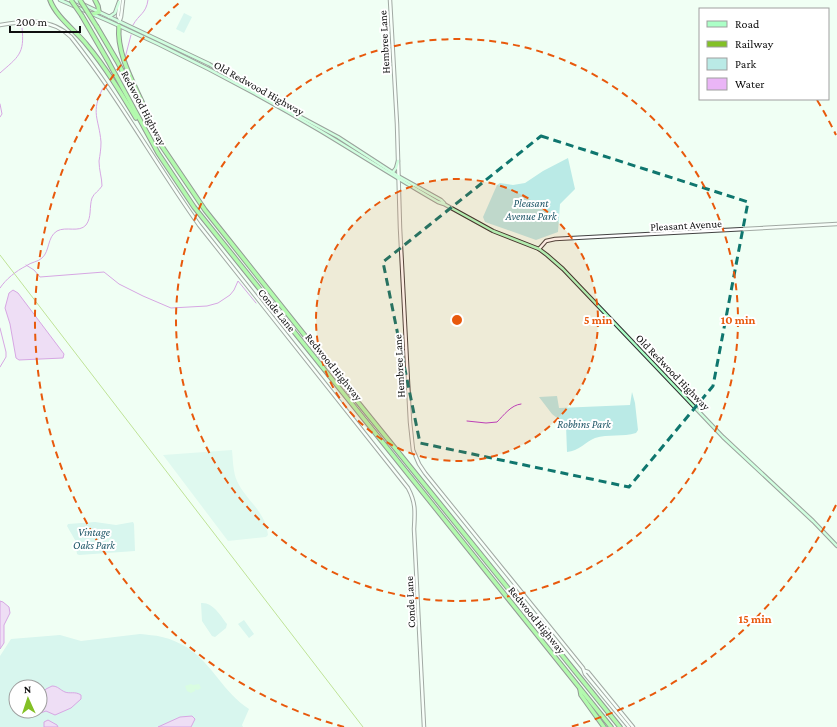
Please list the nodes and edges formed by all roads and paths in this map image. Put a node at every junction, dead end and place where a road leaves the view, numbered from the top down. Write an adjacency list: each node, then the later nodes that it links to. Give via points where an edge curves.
1 (50, 0): 16 (highway, via 54,9 103,65)
2 (60, 0): 11 (main road, Old Redwood Highway)
3 (70, 0): 16 (highway, Redwood Highway, bridge, via 108,60)
4 (74, 0): 10 (main road, Old Redwood Highway)
5 (80, 0): 15 (highway, Redwood Highway, bridge, via 117,61)
6 (95, 0): 10 (highway)
7 (123, 0): 13 (street)
8 (390, 0): 17 (street, Hembree Lane)
9 (120, 1): 12 (main road, via 116,13); 13 (street)
10 (99, 12): 11 (highway); 12 (main road, Old Redwood Highway)
11 (93, 14): 13 (main road, Old Redwood Highway)
12 (109, 17): 13 (main road, Old Redwood Highway)
13 (119, 22): 15 (highway, via 119,44 123,59); 18 (main road, Old Redwood Highway, via 209,64 338,137); 20 (main road, Old Redwood Highway, via 318,130)
14 (0, 24): 27 (street, Conde Lane, via 42,22 56,26 71,37 101,76 199,225 408,488 415,506)
15 (158, 138): 30 (highway, Redwood Highway, via 205,210)
16 (152, 142): 26 (highway, Redwood Highway, via 194,207)
17 (398, 161): 18 (main road); 19 (street, Hembree Lane)
18 (392, 172): 19 (main road, Old Redwood Highway)
19 (398, 176): 20 (street, Hembree Lane); 21 (main road, Old Redwood Highway)
20 (399, 180): 21 (main road, Old Redwood Highway); 25 (street, Hembree Lane, via 413,450 425,473)
21 (444, 204): 23 (main road, Old Redwood Highway, via 503,236)
22 (837, 224): 23 (street, Pleasant Avenue, via 555,240 546,242)
23 (539, 249): 24 (main road, Old Redwood Highway, via 555,261 723,436)
24 (837, 546)
25 (585, 671): 31 (street, Hembree Lane); 32 (street, Hembree Lane)
26 (580, 688): 28 (highway, via 581,695); 29 (highway, Redwood Highway)
27 (424, 727)
28 (604, 727)
29 (611, 727)
30 (620, 727)
31 (629, 727)
32 (633, 727)

